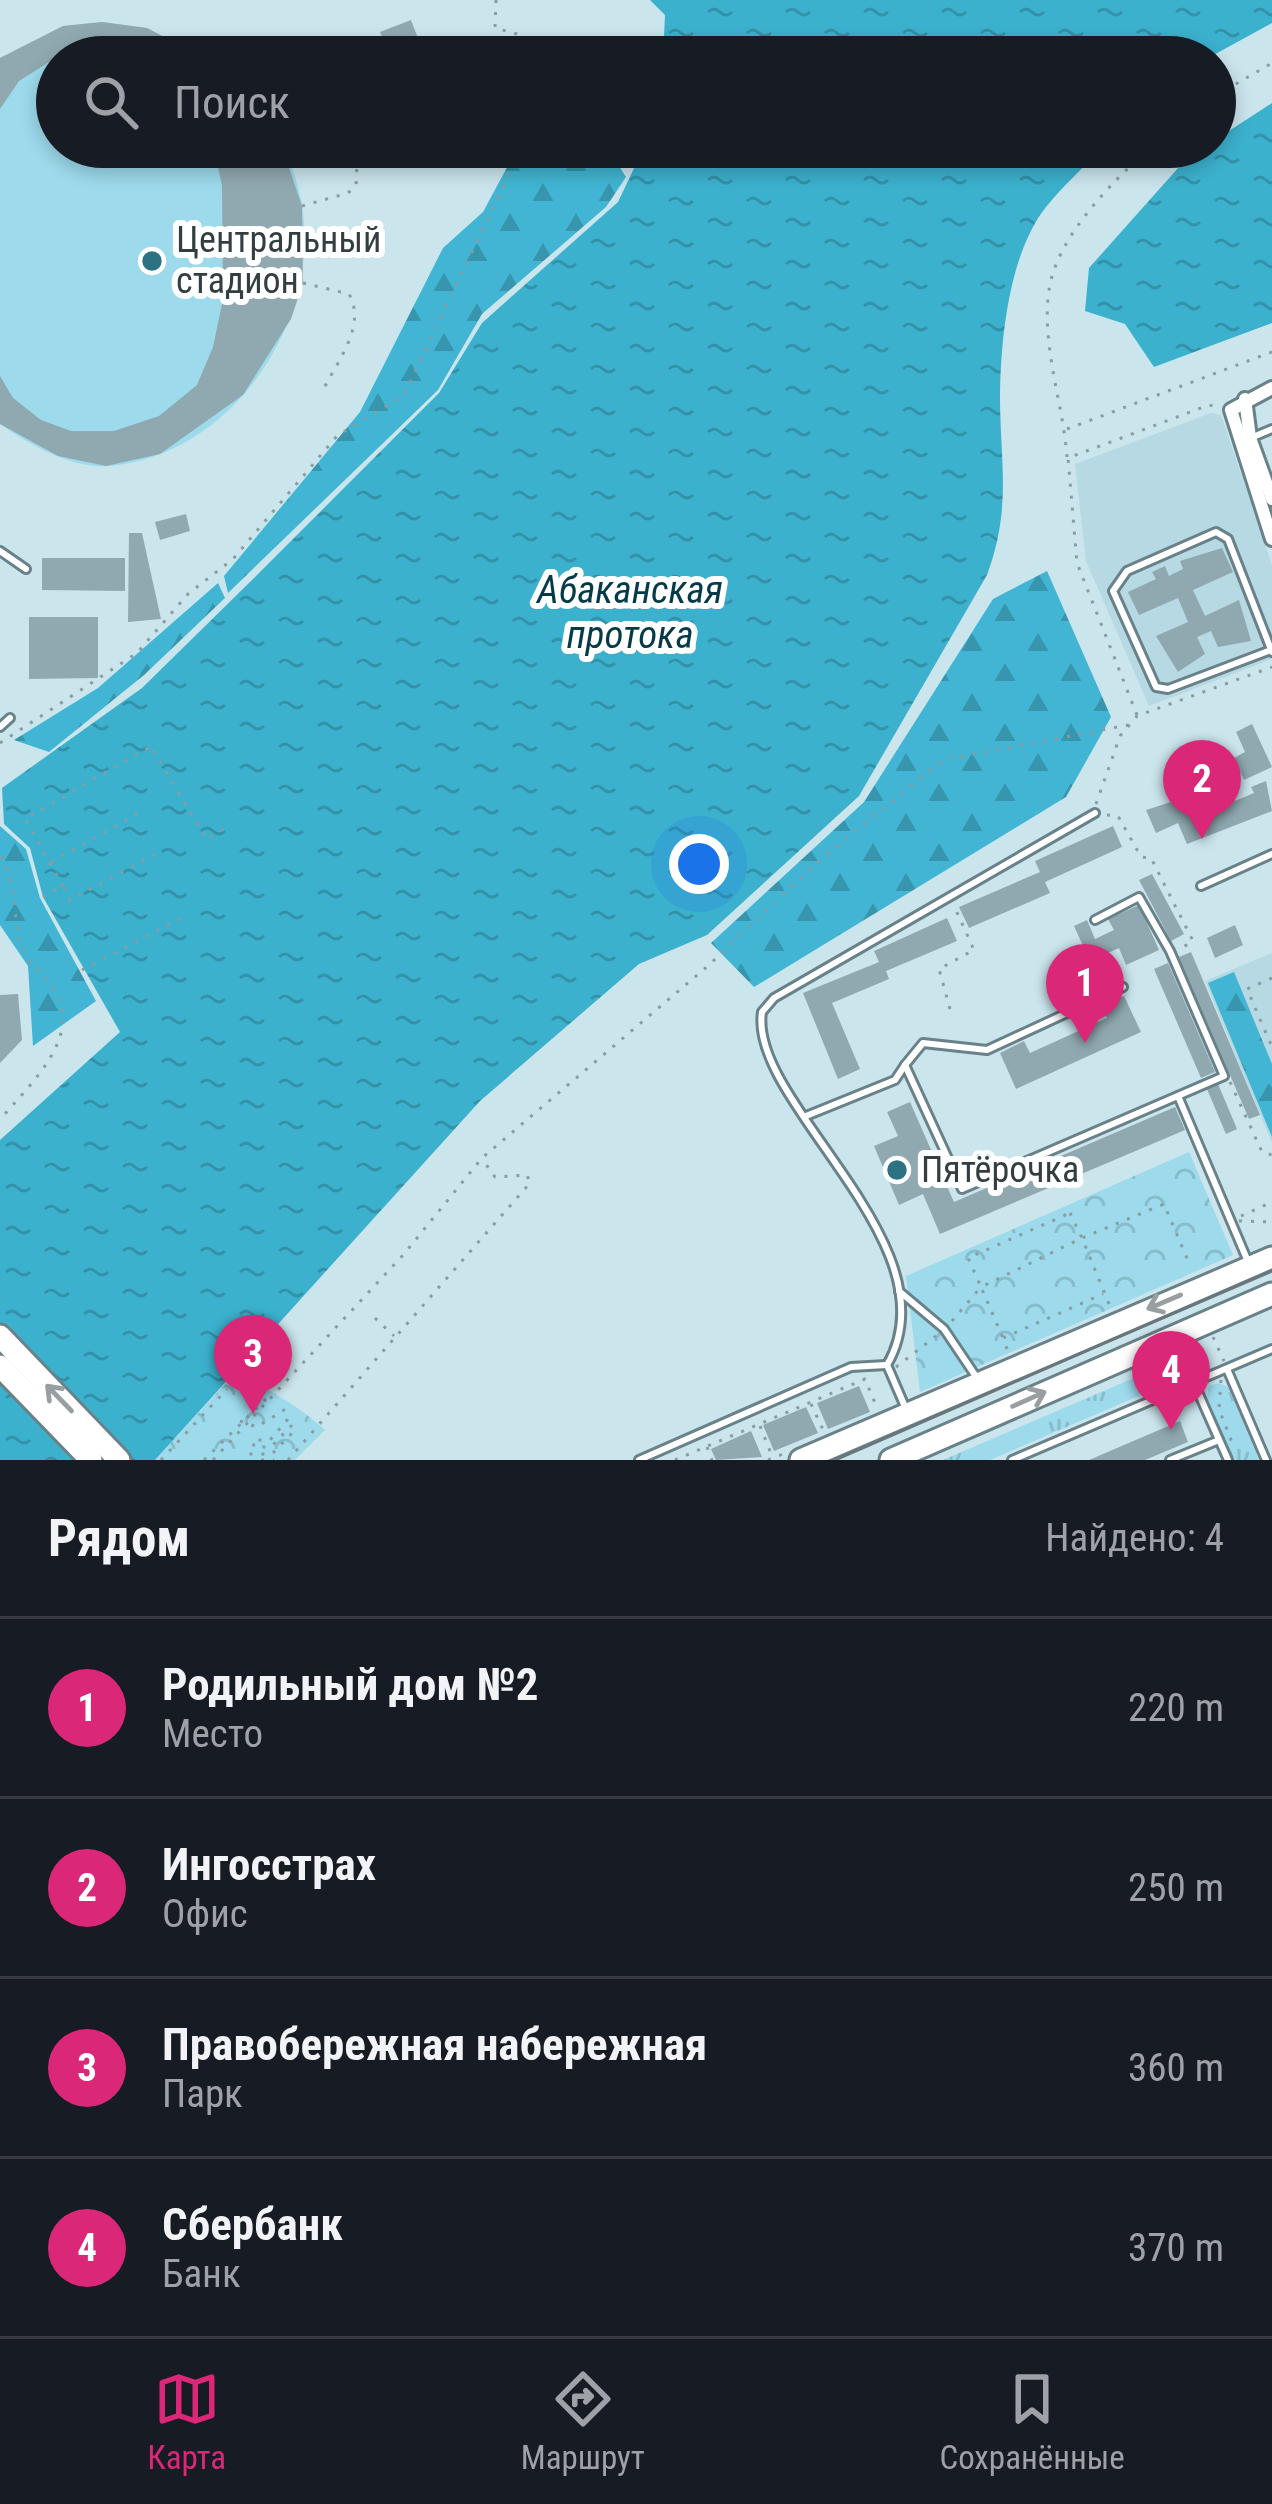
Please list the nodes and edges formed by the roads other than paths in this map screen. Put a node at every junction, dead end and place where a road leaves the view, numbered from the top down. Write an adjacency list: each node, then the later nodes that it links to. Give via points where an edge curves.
1 (1272, 388): 2 (street)
2 (1245, 399): 4 (street); 6 (street, via 1231,410)
3 (1272, 429): 4 (lane)
4 (1250, 438): 5 (street)
5 (1272, 499)
6 (1272, 539)
7 (0, 551): 8 (lane)
8 (26, 569)
9 (1271, 651): 9 (lane, via 1156,687 1113,591 1127,571 1216,532 1228,539)
10 (10, 718): 11 (lane)
11 (0, 727)
12 (1095, 813): 19 (lane, via 774,998 762,1012 762,1045)
13 (1272, 854): 14 (lane)
14 (1201, 886)
15 (1095, 920): 18 (lane, via 1139,897 1170,951 1224,1076)
16 (1123, 987): 17 (lane, via 987,1050 923,1043)
17 (905, 1065): 18 (lane, via 962,1189); 19 (lane, via 895,1080)
18 (1178, 1096): 21 (lane)
19 (806, 1116): 22 (lane, via 860,1194)
20 (1272, 1258): 21 (highway)
21 (1250, 1268): 29 (highway, one-way to 29)
22 (899, 1291): 27 (lane, via 902,1332); 29 (lane, via 944,1329)
23 (1272, 1294): 31 (highway, one-way to 23)
24 (0, 1336): 35 (highway, one-way to 24)
25 (1272, 1349): 28 (lane)
26 (0, 1366): 34 (highway)
27 (888, 1368): 31 (lane); 36 (lane, via 851,1367)
28 (1227, 1369): 30 (lane); 41 (lane)
29 (979, 1382): 31 (highway)
30 (1194, 1383): 32 (lane); 38 (lane)
31 (915, 1430): 33 (highway); 37 (highway)
32 (1219, 1439): 39 (lane); 40 (lane)
33 (800, 1451)
34 (91, 1460)
35 (119, 1460)
36 (639, 1460)
37 (891, 1460)
38 (1012, 1460)
39 (1170, 1460)
40 (1228, 1460)
41 (1266, 1460)

